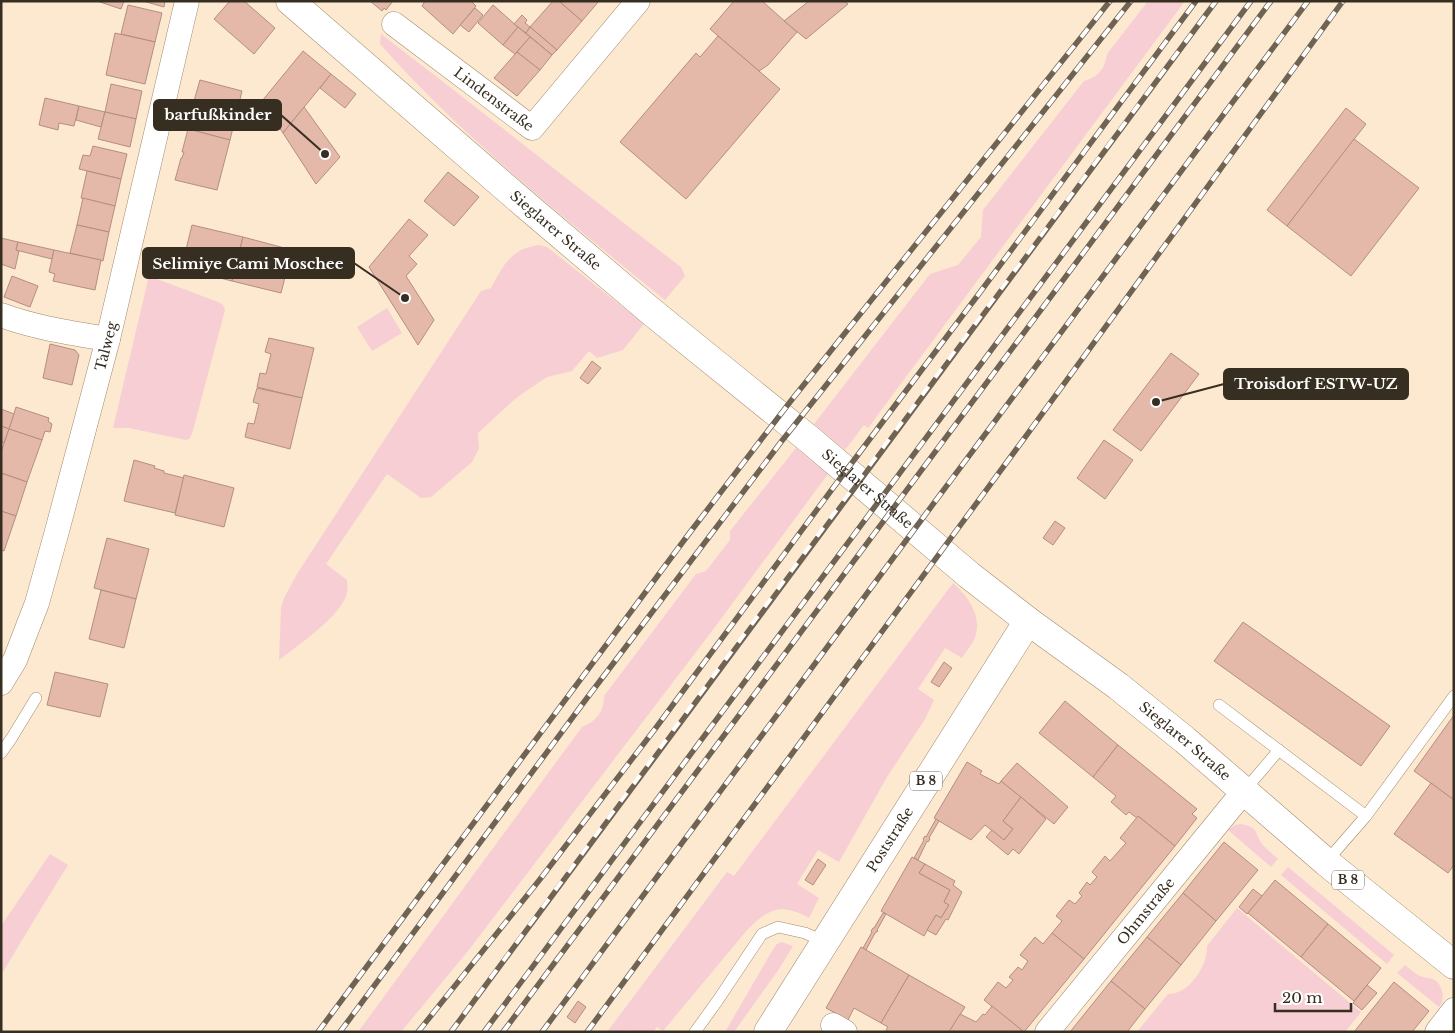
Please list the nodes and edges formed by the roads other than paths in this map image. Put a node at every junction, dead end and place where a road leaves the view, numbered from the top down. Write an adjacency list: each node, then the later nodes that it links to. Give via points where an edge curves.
1 (187, 1): 6 (street, Talweg)
2 (290, 1): 7 (main road, Sieglarer Straße, via 654,313)
3 (638, 1): 4 (street, Lindenstraße, via 532,128)
4 (394, 24)
5 (1, 314): 6 (street, via 62,332)
6 (108, 339): 8 (street, Talweg, via 41,592 15,660)
7 (1028, 621): 14 (main road, Sieglarer Straße / B 8, via 1118,686); 17 (main road, Poststraße / B 8)
8 (1, 683)
9 (1454, 696): 15 (lane)
10 (36, 698): 13 (lane)
11 (1219, 705): 12 (lane)
12 (1279, 750): 14 (lane); 15 (lane)
13 (1, 753)
14 (1244, 791): 16 (main road, Sieglarer Straße / B 8); 22 (street, Ohmstraße)
15 (1366, 816): 16 (lane)
16 (1326, 862): 18 (main road, Sieglarer Straße / B 8)
17 (825, 942): 20 (lane, via 778,926 762,934); 21 (main road, Poststraße / B 8)
18 (1454, 965)
19 (1454, 1010): 23 (street)
20 (695, 1032)
21 (768, 1032)
22 (1047, 1032)
23 (1437, 1032)

